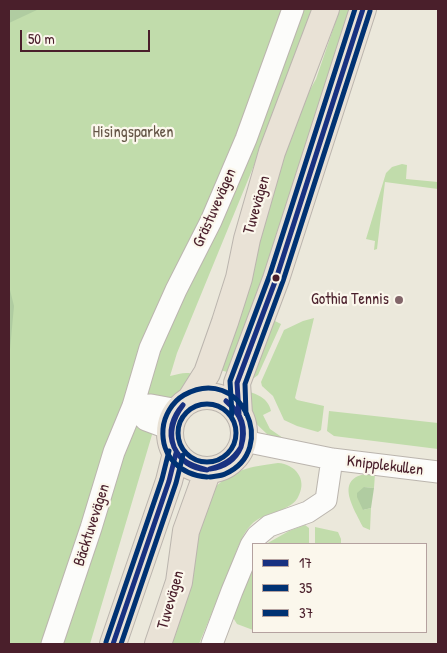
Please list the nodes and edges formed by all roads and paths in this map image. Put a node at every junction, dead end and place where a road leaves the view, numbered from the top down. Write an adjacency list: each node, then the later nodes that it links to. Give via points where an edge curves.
1 (293, 9): 4 (street, Grästuvevägen, via 246,139 150,348)
2 (326, 9): 6 (main road, Tuvevägen, via 272,152 239,278 207,373)
3 (363, 9): 5 (main road, via 280,270 237,383)
4 (133, 406): 6 (street, via 151,405); 13 (street, Bäcktuvevägen, via 114,452)
5 (239, 414): 6 (main road, via 227,402 212,396 200,396); 7 (main road, via 244,427)
6 (178, 423): 9 (main road, via 182,460 190,466); 14 (main road, Tuvevägen, via 169,481)
7 (244, 441): 8 (street, Knipplekullen); 9 (main road, via 235,458 218,469)
8 (332, 459): 10 (street, Knipplekullen); 11 (street, Knipplekullen, via 326,500 308,512 269,526)
9 (208, 470): 15 (main road, Tuvevägen, via 186,531 179,582)
10 (438, 472)
11 (253, 543)
12 (252, 545): 16 (street, Knipplekullen)
13 (52, 644)
14 (113, 644)
15 (158, 644)
16 (212, 644)

